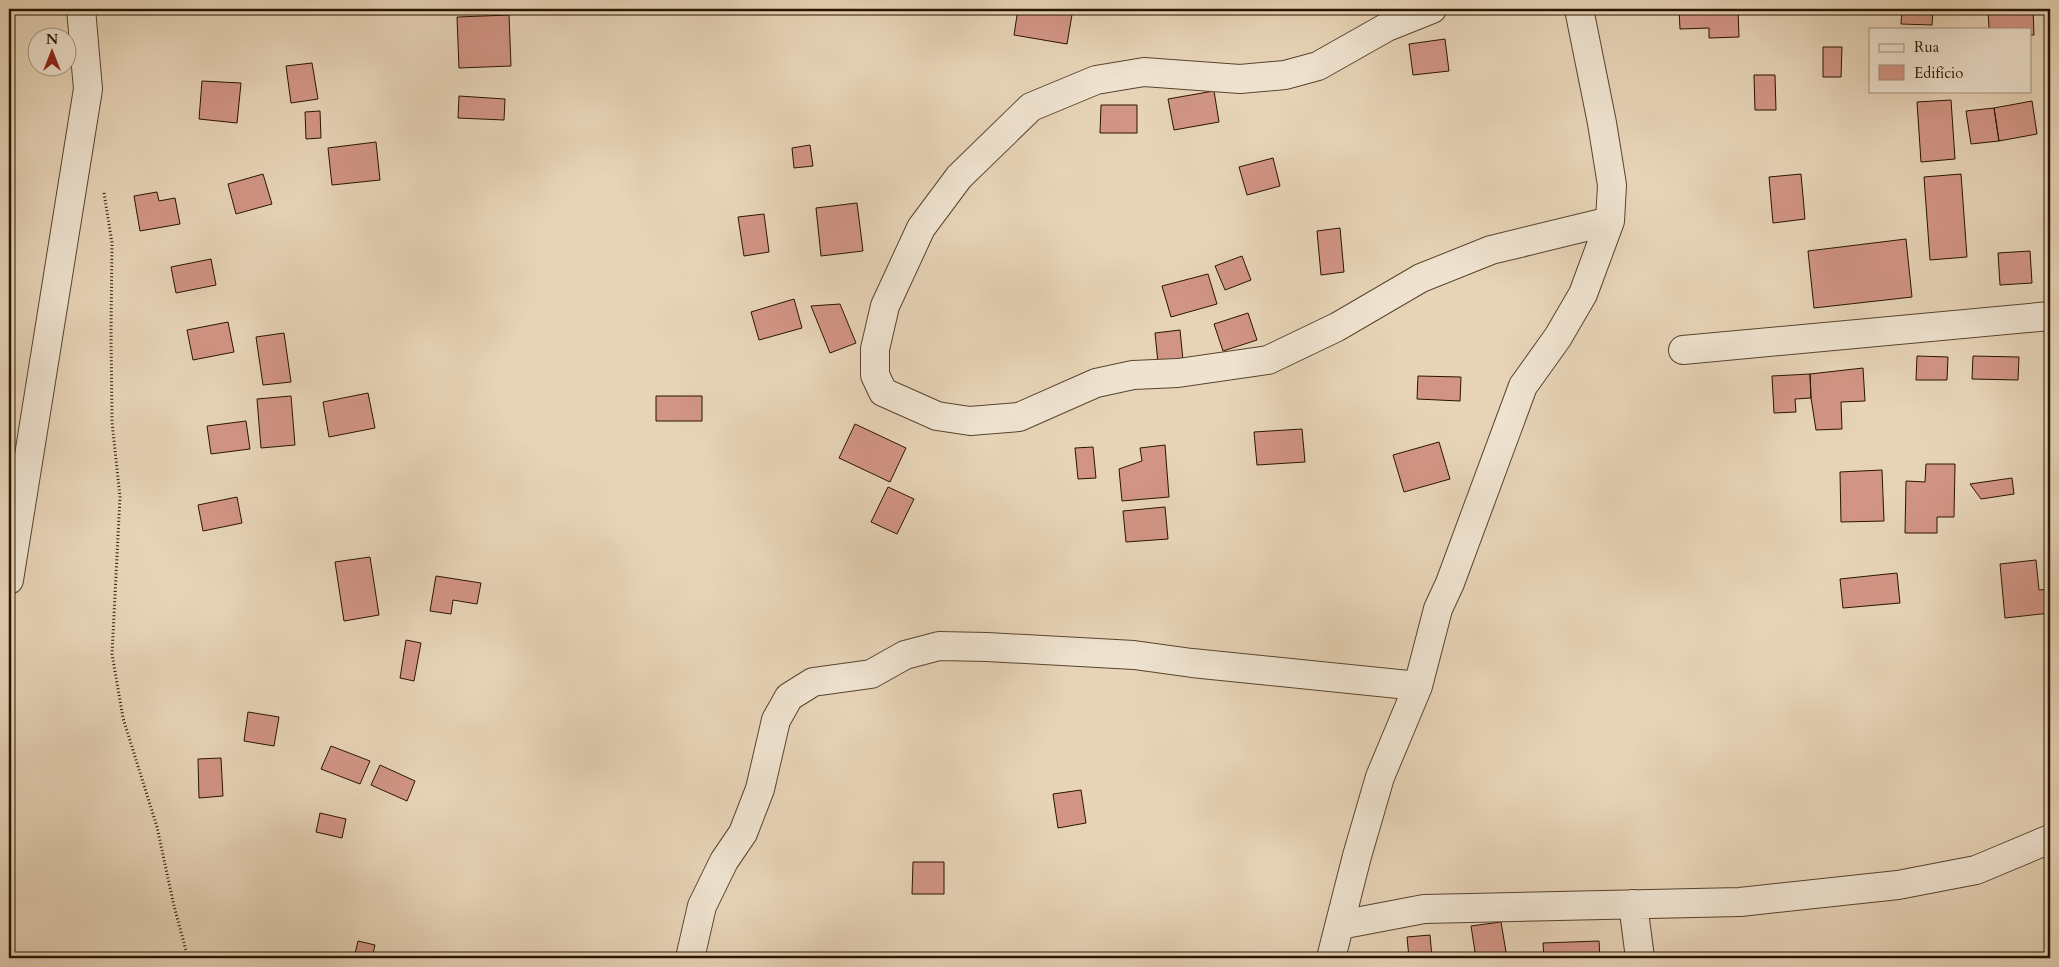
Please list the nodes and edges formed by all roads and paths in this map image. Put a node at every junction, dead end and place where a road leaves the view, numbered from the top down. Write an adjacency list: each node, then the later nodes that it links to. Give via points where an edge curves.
1 (81, 9): 8 (street, via 88,89)
2 (1432, 9): 5 (street, via 1387,27 1318,66 1240,79 1144,72 1096,80 1031,107 959,177 921,228 885,306 875,349 876,375 883,392 937,416 970,421 1019,417 1096,383 1133,375 1178,373 1268,360 1337,327 1421,278 1491,250)
3 (1579, 9): 5 (street, via 1612,185)
4 (103, 185): 13 (path, via 112,243 112,422 120,497 112,654 123,718 157,827)
5 (1610, 221): 9 (street, via 1583,294 1558,337 1523,386 1438,609)
6 (2050, 316): 7 (street)
7 (1683, 350)
8 (9, 580)
9 (1418, 686): 12 (street, via 1380,777); 14 (street, via 1134,655 939,646 905,655 871,674 813,682 790,697 776,720 760,789 743,833 724,861 702,906)
10 (2050, 839): 11 (street, via 1976,870 1898,885 1740,902)
11 (1633, 904): 12 (street, via 1424,910); 16 (street)
12 (1340, 924): 15 (street)
13 (188, 958)
14 (690, 958)
15 (1331, 958)
16 (1640, 958)

